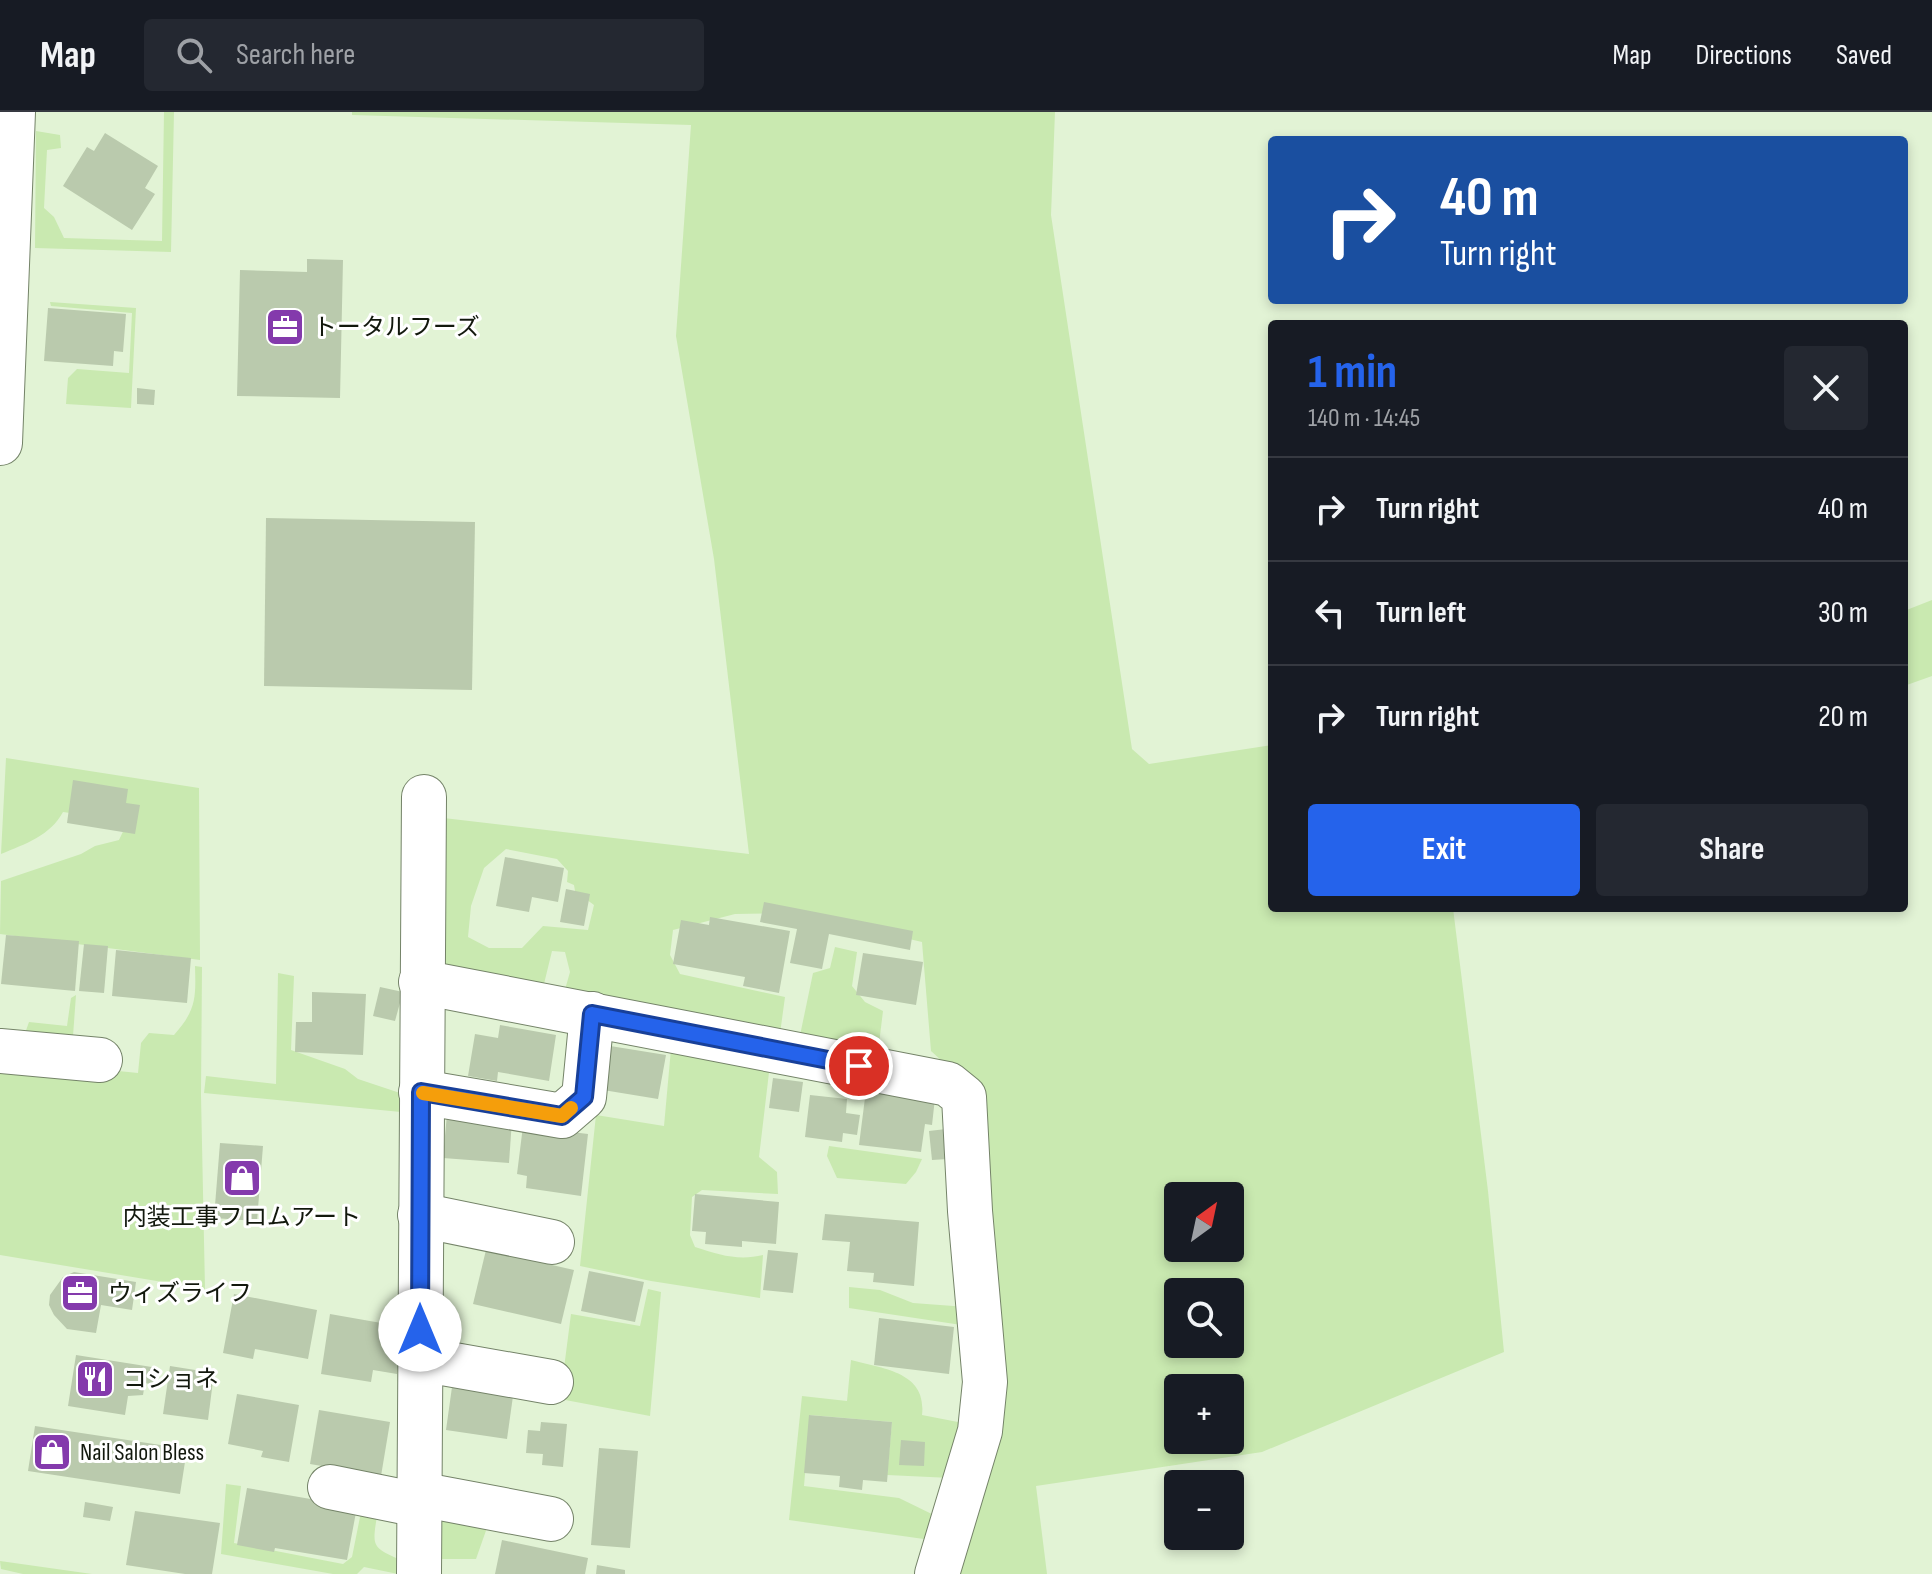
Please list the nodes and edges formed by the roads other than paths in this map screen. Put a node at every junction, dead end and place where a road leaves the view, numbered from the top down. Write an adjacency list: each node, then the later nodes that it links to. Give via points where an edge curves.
1 (13, 112): 2 (street)
2 (0, 443)
3 (424, 797): 4 (street)
4 (421, 982): 5 (street); 8 (street)
5 (592, 1014): 8 (street, via 584,1097 562,1116); 17 (street, via 948,1084 964,1097 985,1382 980,1431)
6 (0, 1051): 7 (street)
7 (100, 1060)
8 (421, 1092): 9 (street)
9 (420, 1215): 10 (street); 11 (street)
10 (552, 1242)
11 (420, 1359): 12 (street); 14 (street)
12 (551, 1382)
13 (330, 1487): 14 (street)
14 (419, 1500): 15 (street); 16 (street)
15 (551, 1519)
16 (419, 1574)
17 (937, 1574)

